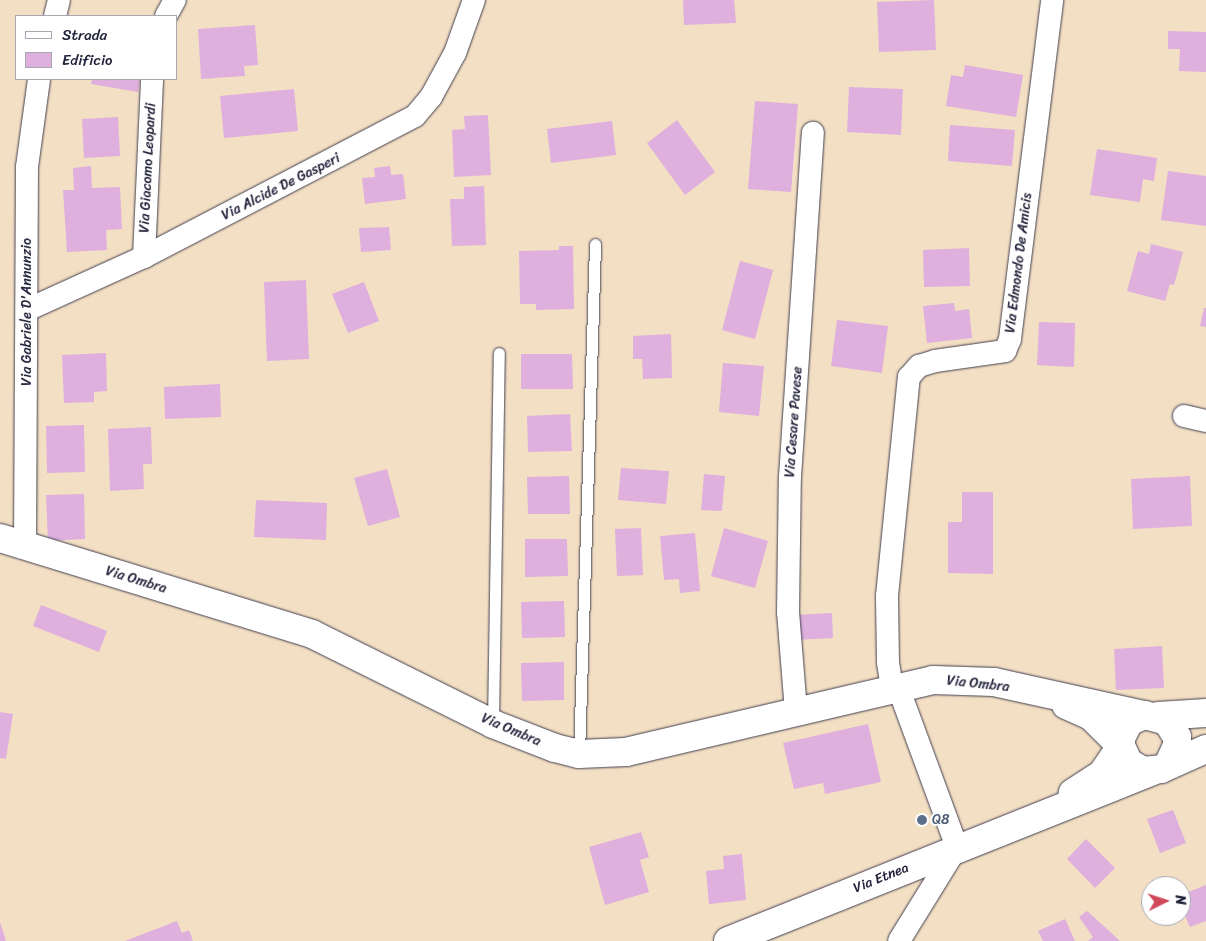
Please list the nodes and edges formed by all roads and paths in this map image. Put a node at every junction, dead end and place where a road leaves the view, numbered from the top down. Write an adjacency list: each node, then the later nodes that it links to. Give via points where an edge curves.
1 (59, 0): 5 (street)
2 (175, 0): 6 (street)
3 (474, 0): 11 (street, Via Alcide De Gasperi, via 456,53 431,97 415,116)
4 (1052, 0): 17 (street, Via Edmondo De Amicis, via 1010,339 1005,351 935,361 920,366 909,377 887,596 888,662)
5 (55, 15)
6 (167, 15)
7 (39, 80): 12 (street, Via Gabriele D'Annunzio, via 26,168)
8 (152, 80): 11 (street, Via Giacomo Leopardi)
9 (813, 133): 19 (street, Via Cesare Pavese, via 790,478 788,612)
10 (595, 244): 25 (lane)
11 (144, 257): 12 (street, Via Alcide De Gasperi)
12 (27, 310): 16 (street, Via Gabriele D'Annunzio)
13 (499, 353): 22 (lane)
14 (1184, 416): 15 (street)
15 (1206, 421)
16 (12, 543): 22 (main road, Via Ombra, via 312,634)
17 (895, 688): 18 (main road, Via Ombra, via 933,680 962,680 994,682); 19 (main road, Via Ombra); 28 (street)
18 (1044, 695): 21 (main road); 23 (main road, via 1091,716)
19 (796, 711): 25 (main road, Via Ombra, via 626,752)
20 (1206, 713): 21 (main road)
21 (1151, 716): 23 (main road, via 1129,722 1121,738); 26 (main road, via 1173,728 1177,737 1177,746)
22 (493, 724): 25 (main road, Via Ombra)
23 (1112, 738): 26 (main road, via 1128,762 1143,771); 27 (main road, via 1102,774)
24 (1206, 749): 26 (main road)
25 (579, 754)
26 (1160, 767): 27 (main road, via 1084,800)
27 (1033, 817): 28 (main road, Via Etnea)
28 (957, 847): 29 (main road, Via Etnea); 30 (street)
29 (728, 941)
30 (899, 941)

